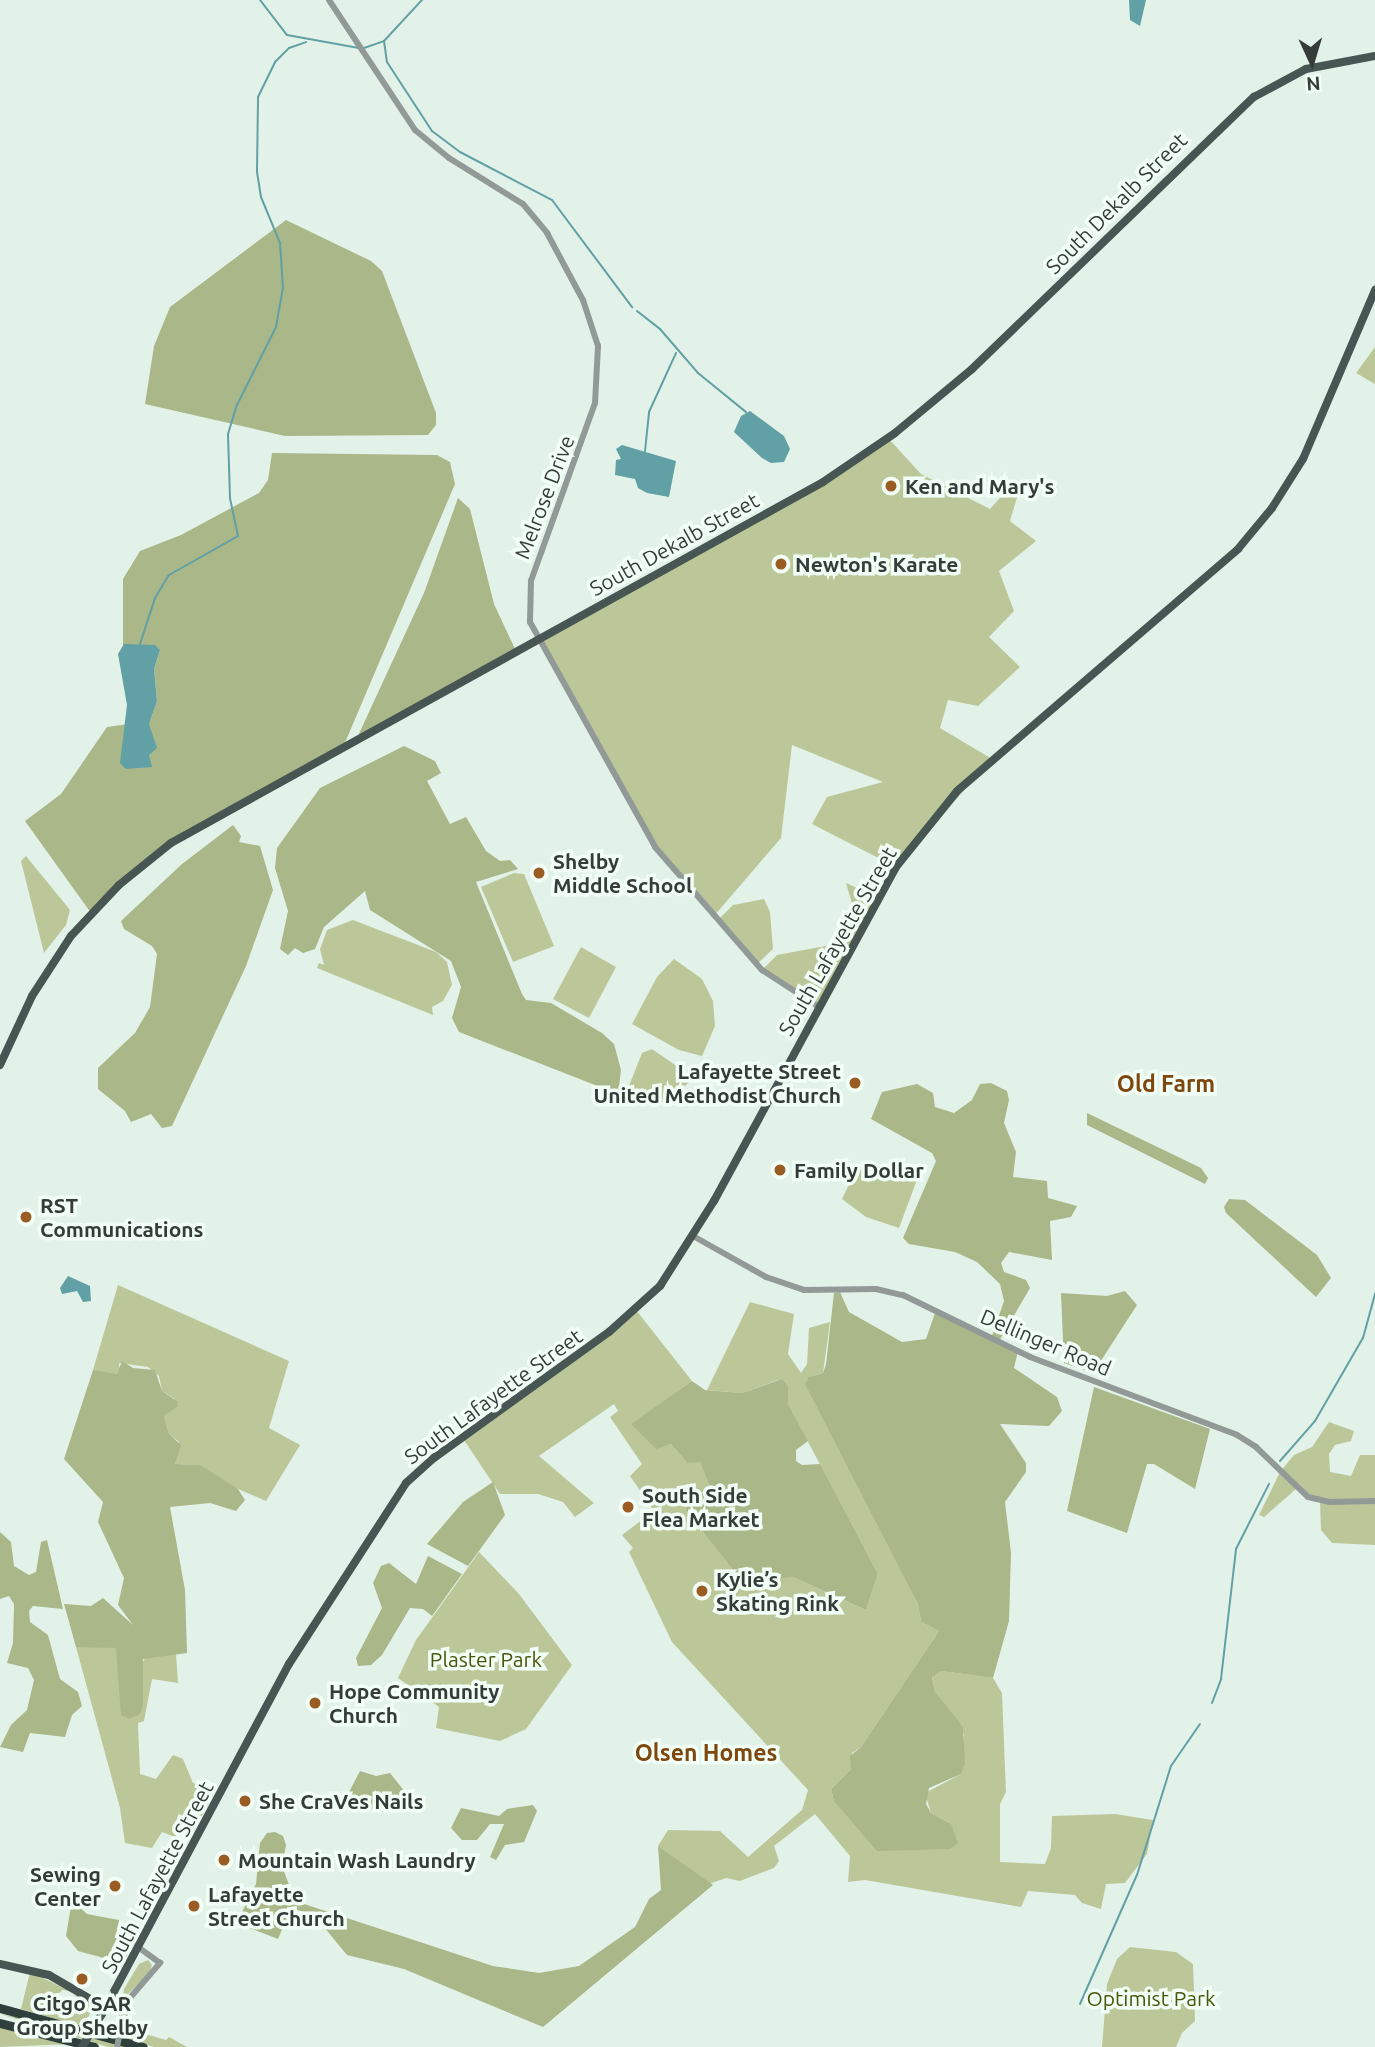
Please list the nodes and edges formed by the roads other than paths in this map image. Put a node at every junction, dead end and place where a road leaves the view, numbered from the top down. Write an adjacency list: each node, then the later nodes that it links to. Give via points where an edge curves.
1 (329, 0): 4 (street, Melrose Drive, via 375,74 429,144 500,186 531,212 556,248 595,329 597,381 591,422 530,588 528,615)
2 (1375, 56): 4 (main road, South Dekalb Street, via 1306,69 1261,92 1203,142 972,369 895,433 823,482)
3 (1375, 290): 5 (main road, South Lafayette Street, via 1323,421 1272,508 1238,549 1186,598 957,791 896,867)
4 (538, 639): 5 (street, Melrose Drive, via 655,847 762,970); 6 (main road, South Dekalb Street, via 195,827 138,867 90,913 58,955)
5 (818, 1007): 7 (main road, South Lafayette Street)
6 (0, 1065)
7 (693, 1237): 8 (street, Dellinger Road, via 766,1277 804,1290 876,1289 903,1295 1030,1357 1237,1434 1308,1497 1329,1502); 9 (main road, South Lafayette Street, via 660,1286 636,1310 406,1483 289,1664)
8 (1375, 1501)
9 (141, 1949): 12 (main road, South Lafayette Street); 16 (street, bridge, via 160,1963 129,1999)
10 (0, 1964): 12 (main road, via 49,1975)
11 (0, 2008): 17 (highway)
12 (104, 2011): 14 (main road, South Lafayette Street, bridge)
13 (0, 2023): 15 (highway)
14 (82, 2047)
15 (93, 2047)
16 (117, 2047)
17 (143, 2047)

